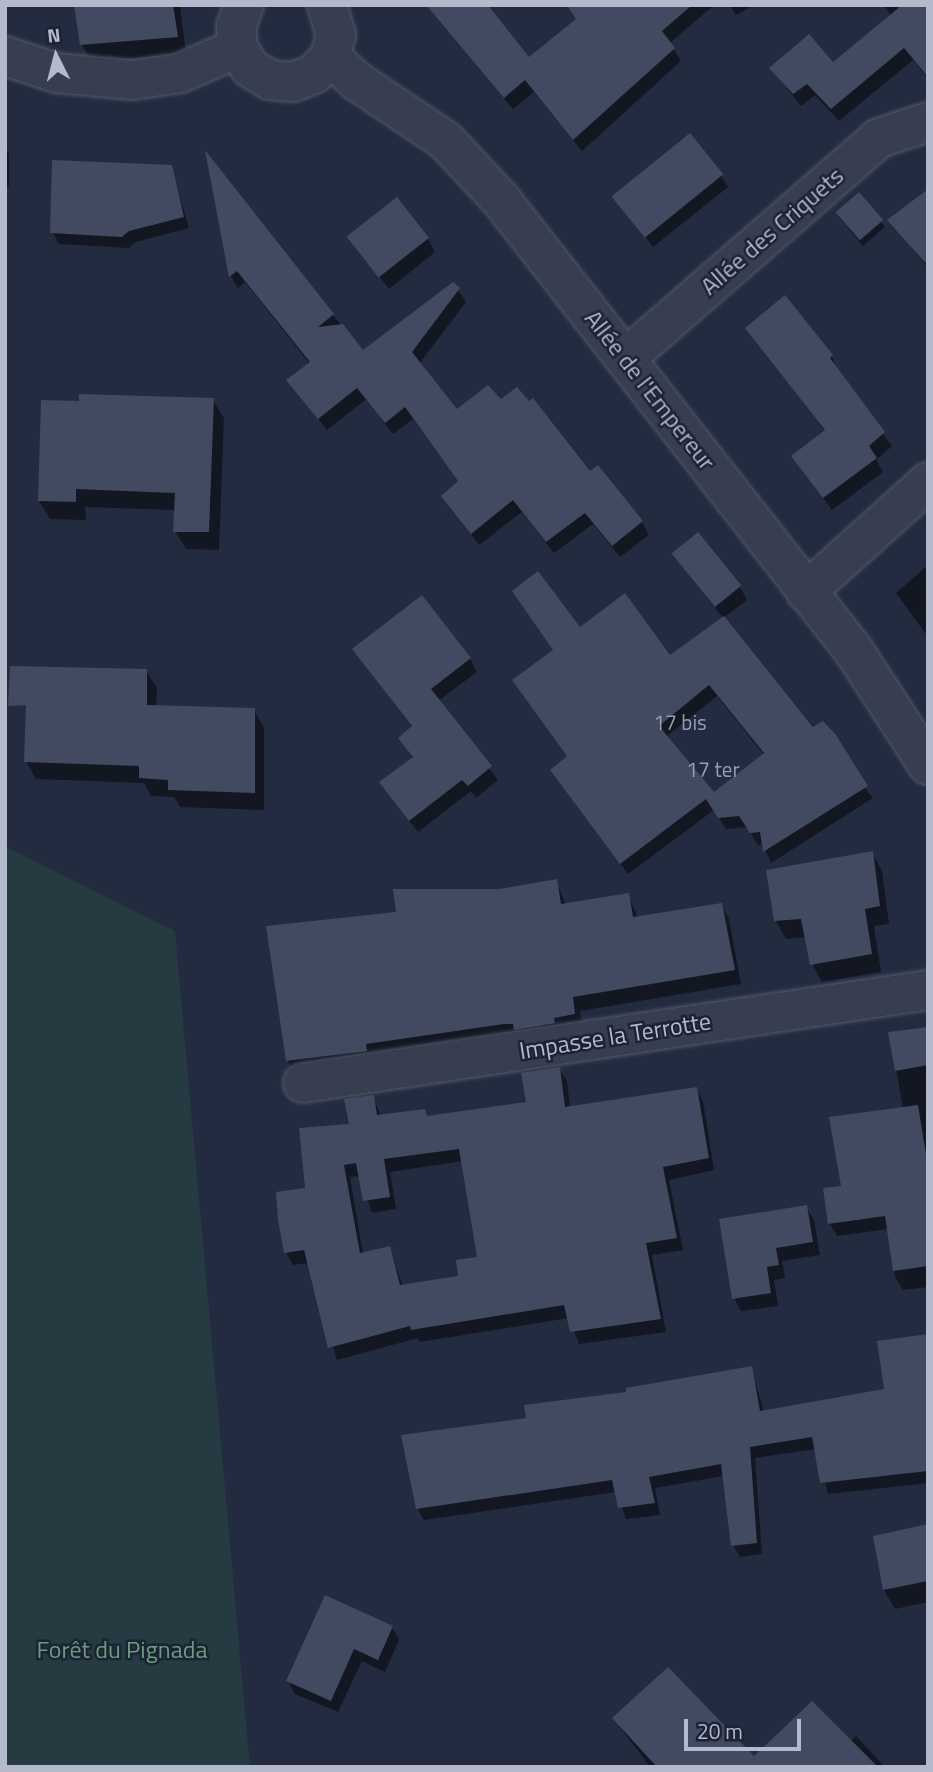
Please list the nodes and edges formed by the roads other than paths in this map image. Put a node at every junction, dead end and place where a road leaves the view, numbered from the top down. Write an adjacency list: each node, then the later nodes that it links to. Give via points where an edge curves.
1 (244, 5): 3 (street, via 236,27)
2 (327, 5): 5 (street, via 336,35)
3 (238, 48): 4 (street, via 180,73 132,80 57,73); 5 (street, via 250,68 281,81 314,74)
4 (5, 56)
5 (330, 57): 7 (street, Allée de l'Empereur, via 358,82 446,141 501,200)
6 (928, 122): 7 (street, Allée des Criquets, via 879,138)
7 (626, 358): 9 (street, Allée de l'Empereur)
8 (928, 482): 9 (street)
9 (806, 592): 10 (street, Allée de l'Empereur, via 861,661)
10 (928, 765)
11 (928, 990): 12 (street, Impasse la Terrotte)
12 (303, 1083)

